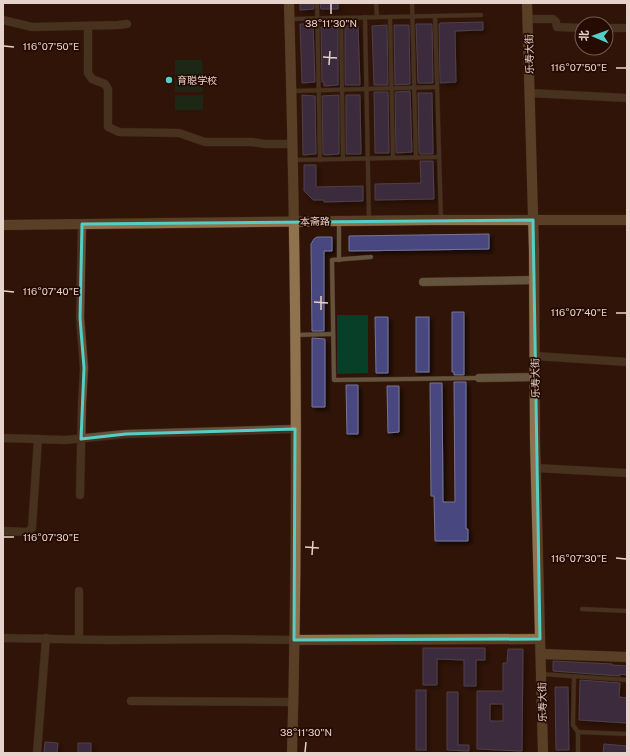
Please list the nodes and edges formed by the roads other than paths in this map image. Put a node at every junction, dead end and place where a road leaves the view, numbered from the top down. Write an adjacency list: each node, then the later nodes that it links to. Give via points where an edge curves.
1 (289, 3): 14 (street)
2 (317, 3): 12 (lane)
3 (376, 3): 9 (lane)
4 (412, 3): 11 (lane)
5 (527, 3): 15 (street, 乐寿大街)
6 (481, 15): 7 (lane)
7 (435, 16): 11 (lane); 24 (lane)
8 (366, 17): 9 (lane); 13 (lane); 25 (lane)
9 (377, 17): 10 (lane)
10 (390, 17): 11 (lane); 22 (lane)
11 (412, 17): 23 (lane)
12 (317, 18): 13 (lane); 14 (lane); 26 (lane)
13 (341, 18): 27 (lane)
14 (290, 19): 28 (street)
15 (528, 19): 19 (street, via 553,20 557,27); 29 (street, 乐寿大街)
16 (3, 20): 18 (street, via 32,27)
17 (127, 24): 18 (street)
18 (88, 26): 31 (street, via 88,73 92,79 105,84 108,89 108,127 112,130 179,133 205,142)
19 (574, 28)
20 (614, 28): 21 (street)
21 (627, 28)
22 (392, 88): 23 (lane); 25 (lane); 32 (lane)
23 (414, 88): 24 (lane); 33 (lane)
24 (437, 88): 34 (lane)
25 (367, 89): 27 (lane); 36 (lane)
26 (319, 90): 27 (lane); 28 (lane); 38 (lane)
27 (342, 90): 35 (lane)
28 (292, 91): 31 (street)
29 (530, 93): 30 (street); 41 (street, 乐寿大街)
30 (627, 98)
31 (293, 144): 37 (street)
32 (393, 158): 33 (lane); 36 (lane)
33 (416, 158): 34 (lane)
34 (439, 158): 40 (lane)
35 (343, 159): 36 (lane); 38 (lane)
36 (368, 159): 39 (lane)
37 (293, 160): 38 (lane); 43 (street)
38 (320, 160)
39 (370, 220): 40 (street, 本斋路); 44 (street, 本斋路)
40 (441, 220): 41 (street, 本斋路)
41 (533, 220): 42 (street, 本斋路); 49 (street, 乐寿大街)
42 (627, 220)
43 (295, 221): 44 (street, 本斋路); 46 (street, 本斋路); 52 (street)
44 (339, 221): 48 (lane)
45 (3, 224): 46 (street, 本斋路)
46 (82, 224): 60 (street, via 80,318 84,368)
47 (371, 257): 48 (lane)
48 (339, 260): 51 (lane, via 332,260)
49 (534, 280): 50 (street); 53 (street, 乐寿大街)
50 (423, 282)
51 (333, 334): 52 (lane); 56 (lane, via 334,380)
52 (295, 335): 57 (street)
53 (535, 356): 54 (street); 55 (street, 乐寿大街)
54 (627, 362)
55 (535, 377): 56 (street); 61 (street, 乐寿大街)
56 (479, 378)
57 (295, 429): 60 (street, via 126,434); 72 (street)
58 (3, 438): 59 (street)
59 (38, 439): 60 (street); 64 (street, via 32,528 28,532)
60 (81, 439): 63 (street)
61 (536, 468): 62 (street); 71 (street, 乐寿大街)
62 (627, 472)
63 (80, 495)
64 (3, 531)
65 (79, 591): 70 (street)
66 (582, 609): 67 (lane)
67 (627, 611)
68 (3, 638): 69 (street)
69 (46, 638): 70 (street); 82 (street)
70 (80, 639): 72 (street)
71 (540, 639): 72 (street); 73 (street, 乐寿大街)
72 (294, 640): 79 (street)
73 (541, 654): 74 (street); 75 (street, 乐寿大街)
74 (627, 657)
75 (541, 674): 76 (lane); 84 (street, 乐寿大街)
76 (574, 677): 77 (lane); 80 (lane, via 573,725)
77 (627, 680)
78 (131, 701): 79 (street)
79 (293, 702): 83 (street)
80 (578, 732): 81 (lane); 85 (lane)
81 (627, 734)
82 (36, 753)
83 (292, 753)
84 (543, 753)
85 (578, 753)

